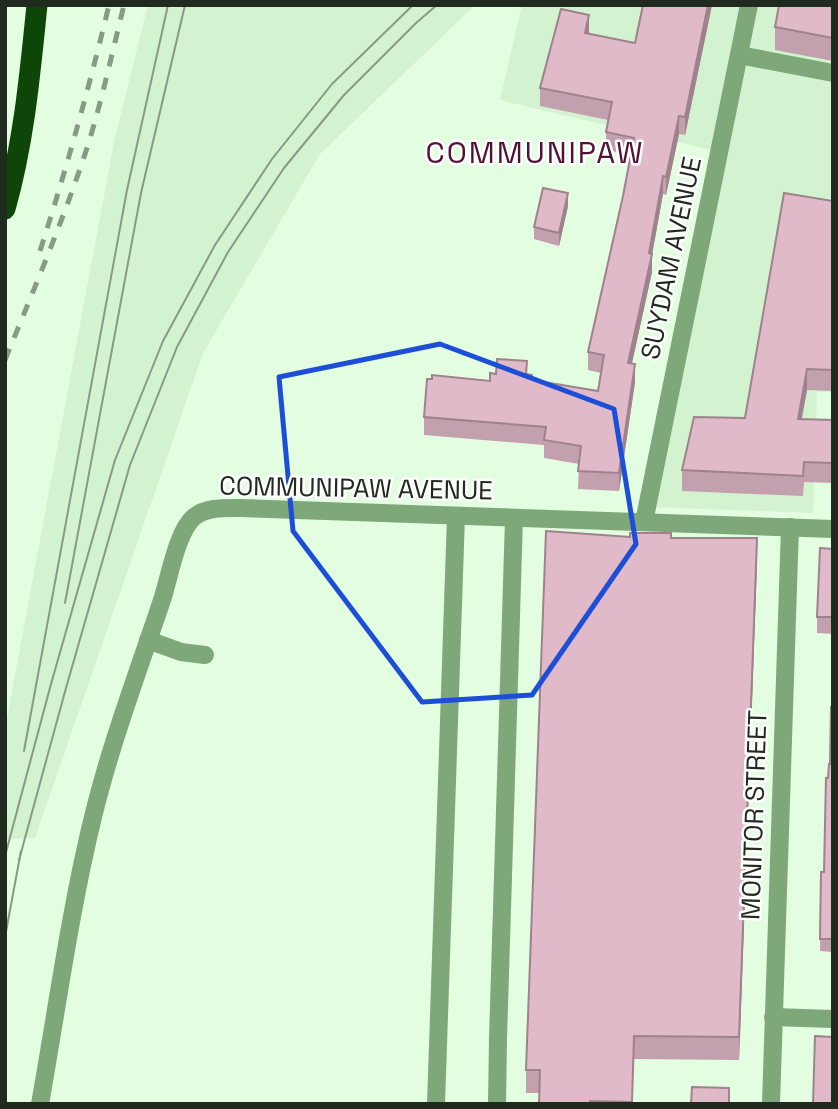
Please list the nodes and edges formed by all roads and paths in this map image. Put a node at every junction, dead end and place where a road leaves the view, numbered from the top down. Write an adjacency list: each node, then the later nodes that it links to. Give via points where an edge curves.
1 (37, 5): 5 (highway, via 24,122)
2 (750, 5): 3 (street, SUYDAM AVENUE)
3 (739, 55): 4 (street); 8 (street, SUYDAM AVENUE)
4 (833, 74)
5 (5, 209)
6 (456, 516): 7 (street, COMMUNIPAW AVENUE); 11 (street, COMMUNIPAW AVENUE, via 240,508 204,511 182,534); 16 (street)
7 (514, 518): 8 (street, COMMUNIPAW AVENUE); 17 (street)
8 (643, 522): 9 (street, COMMUNIPAW AVENUE)
9 (790, 527): 10 (street, COMMUNIPAW AVENUE); 13 (street, MONITOR STREET)
10 (833, 529)
11 (148, 640): 12 (street); 15 (street, COMMUNIPAW AVENUE, via 93,815)
12 (205, 655)
13 (774, 1017): 14 (street); 18 (street, MONITOR STREET)
14 (833, 1019)
15 (40, 1104)
16 (436, 1104)
17 (498, 1104)
18 (771, 1104)

